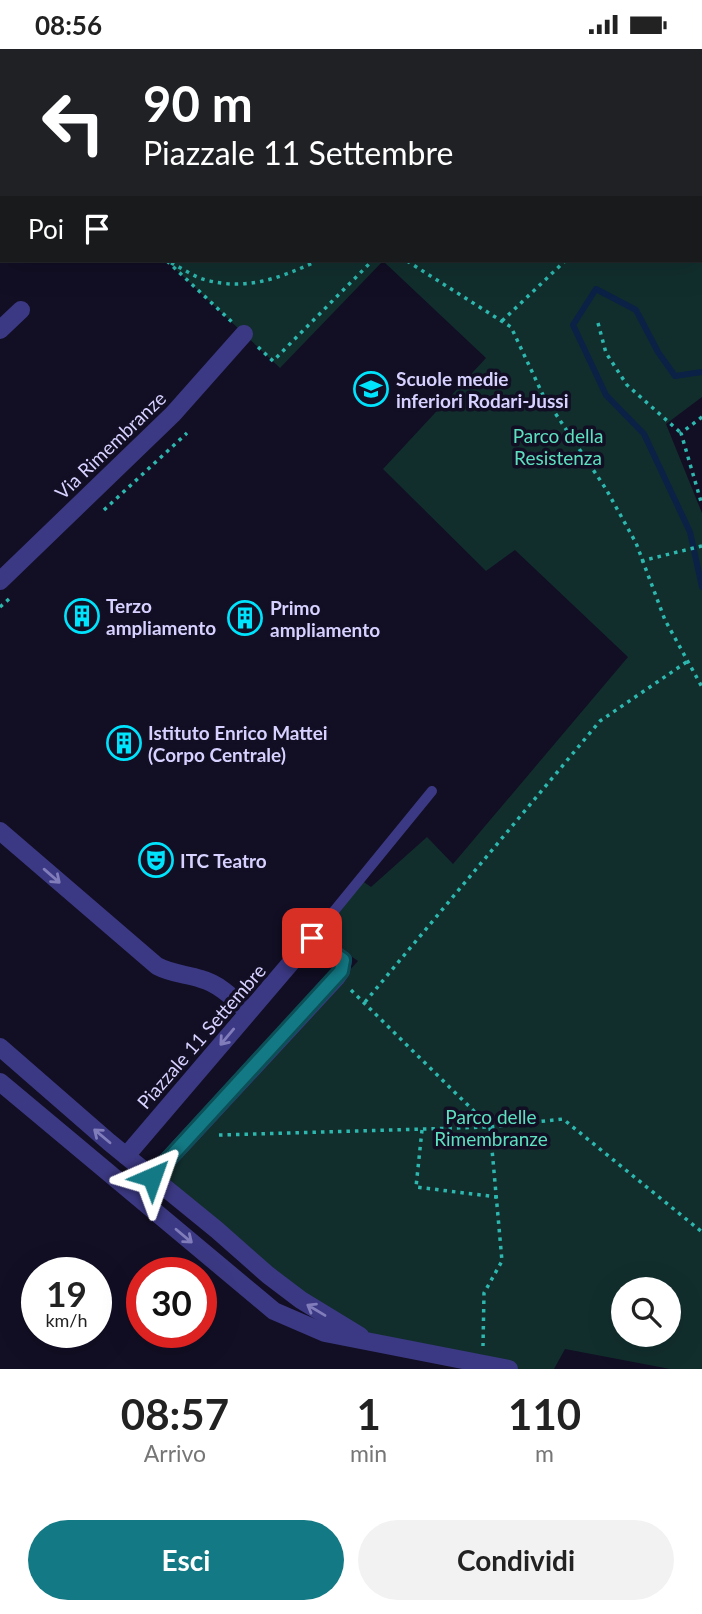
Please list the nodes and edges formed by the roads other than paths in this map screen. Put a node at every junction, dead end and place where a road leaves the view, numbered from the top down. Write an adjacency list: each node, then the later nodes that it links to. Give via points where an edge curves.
1 (22, 310): 2 (street)
2 (0, 330)
3 (244, 334): 4 (street, Via Rimembranze, via 173,414)
4 (0, 581)
5 (432, 791): 7 (lane)
6 (0, 831): 8 (street, one-way to 8, via 157,967 211,982)
7 (312, 938): 8 (street, Piazzale 11 Settembre); 12 (street, via 343,960 341,971)
8 (248, 1012): 11 (street, Piazzale 11 Settembre, one-way to 11)
9 (0, 1047): 11 (street, one-way to 9)
10 (0, 1082): 13 (street)
11 (130, 1160): 12 (street); 13 (street, Piazzale 11 Settembre)
12 (152, 1177): 14 (street)
13 (118, 1181): 15 (street, one-way to 15)
14 (286, 1289): 15 (street); 16 (street, one-way to 14)
15 (274, 1311): 16 (street, via 325,1333)
16 (375, 1345): 17 (street)
17 (509, 1369)

